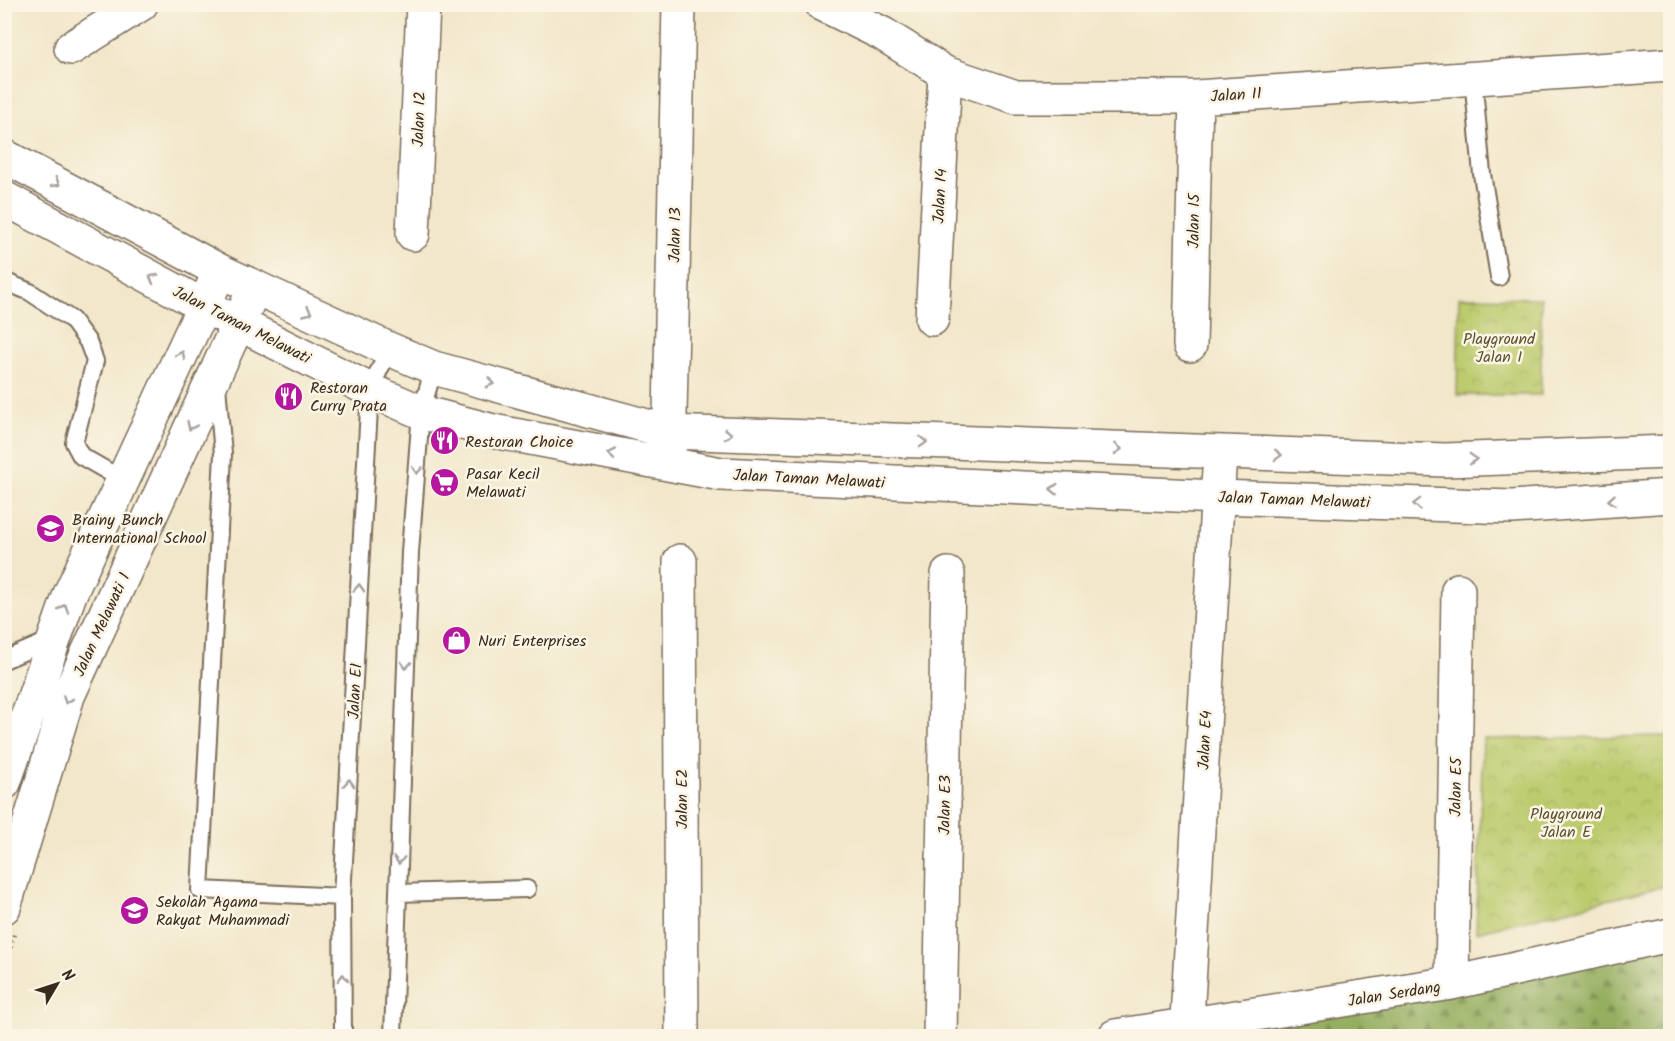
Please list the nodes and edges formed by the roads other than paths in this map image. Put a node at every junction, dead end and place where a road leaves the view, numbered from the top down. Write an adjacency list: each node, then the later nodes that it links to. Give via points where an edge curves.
1 (141, 4): 5 (street)
2 (423, 4): 12 (street, Jalan I2)
3 (679, 4): 26 (street, Jalan I3)
4 (822, 4): 7 (street, Jalan I1, via 883,34)
5 (71, 48)
6 (1671, 65): 8 (street, Jalan I1)
7 (945, 73): 9 (street, Jalan I1, via 1016,97); 18 (street, Jalan I4)
8 (1473, 77): 9 (street, Jalan I1); 14 (lane, via 1482,174)
9 (1196, 96): 20 (street, Jalan I5)
10 (4, 156): 13 (street, one-way to 13)
11 (4, 198): 17 (street, Jalan Taman Melawati, one-way to 11)
12 (413, 234)
13 (220, 271): 16 (street); 17 (street, Jalan Melawati 1)
14 (1499, 277)
15 (4, 281): 30 (lane, via 30,292 72,320 88,342 95,361 74,443 81,456)
16 (255, 287): 19 (street, Jalan Melawati 1); 21 (street, one-way to 21)
17 (204, 306): 19 (street, Jalan Taman Melawati); 30 (street, Jalan Melawati 1, one-way to 17)
18 (932, 319)
19 (238, 322): 23 (street, Jalan Melawati 1); 24 (street, Jalan Taman Melawati)
20 (1190, 345)
21 (388, 349): 22 (street); 24 (lane, Jalan E1)
22 (434, 368): 25 (lane); 26 (street, one-way to 26)
23 (215, 373): 41 (lane, via 223,454 200,890); 42 (street, Jalan Melawati 1, one-way to 42, via 68,696)
24 (370, 390): 25 (street, Jalan Taman Melawati); 41 (lane, Jalan E1, one-way to 24)
25 (421, 412): 29 (street, Jalan Taman Melawati, one-way to 25, via 493,431); 40 (lane, one-way to 40, via 410,552)
26 (669, 432): 28 (street, one-way to 28); 29 (street, Jalan I3)
27 (1671, 452): 28 (street, one-way to 27, via 1445,460)
28 (1220, 453): 32 (street, Jalan E4)
29 (669, 465): 32 (street, Jalan Taman Melawati, one-way to 29, via 720,474)
30 (123, 480): 36 (street, Jalan Melawati 1, one-way to 30, via 70,594)
31 (1671, 496): 32 (street, Jalan Taman Melawati, one-way to 32, via 1512,507)
32 (1218, 497): 45 (street, Jalan E4)
33 (680, 561): 48 (street, Jalan E2)
34 (948, 574): 49 (street, Jalan E3)
35 (1458, 590): 44 (street, Jalan E5)
36 (54, 639): 37 (lane); 38 (street, Jalan Melawati 1)
37 (4, 660)
38 (4, 783)
39 (528, 889): 40 (lane)
40 (398, 893): 47 (lane)
41 (342, 897): 46 (lane, Jalan E1, one-way to 41)
42 (4, 907)
43 (1671, 935): 44 (street, Jalan Serdang)
44 (1452, 984): 45 (street, Jalan Serdang)
45 (1187, 1031): 50 (street, Jalan Serdang)
46 (343, 1036)
47 (393, 1036)
48 (682, 1036)
49 (940, 1036)
50 (1115, 1036)

